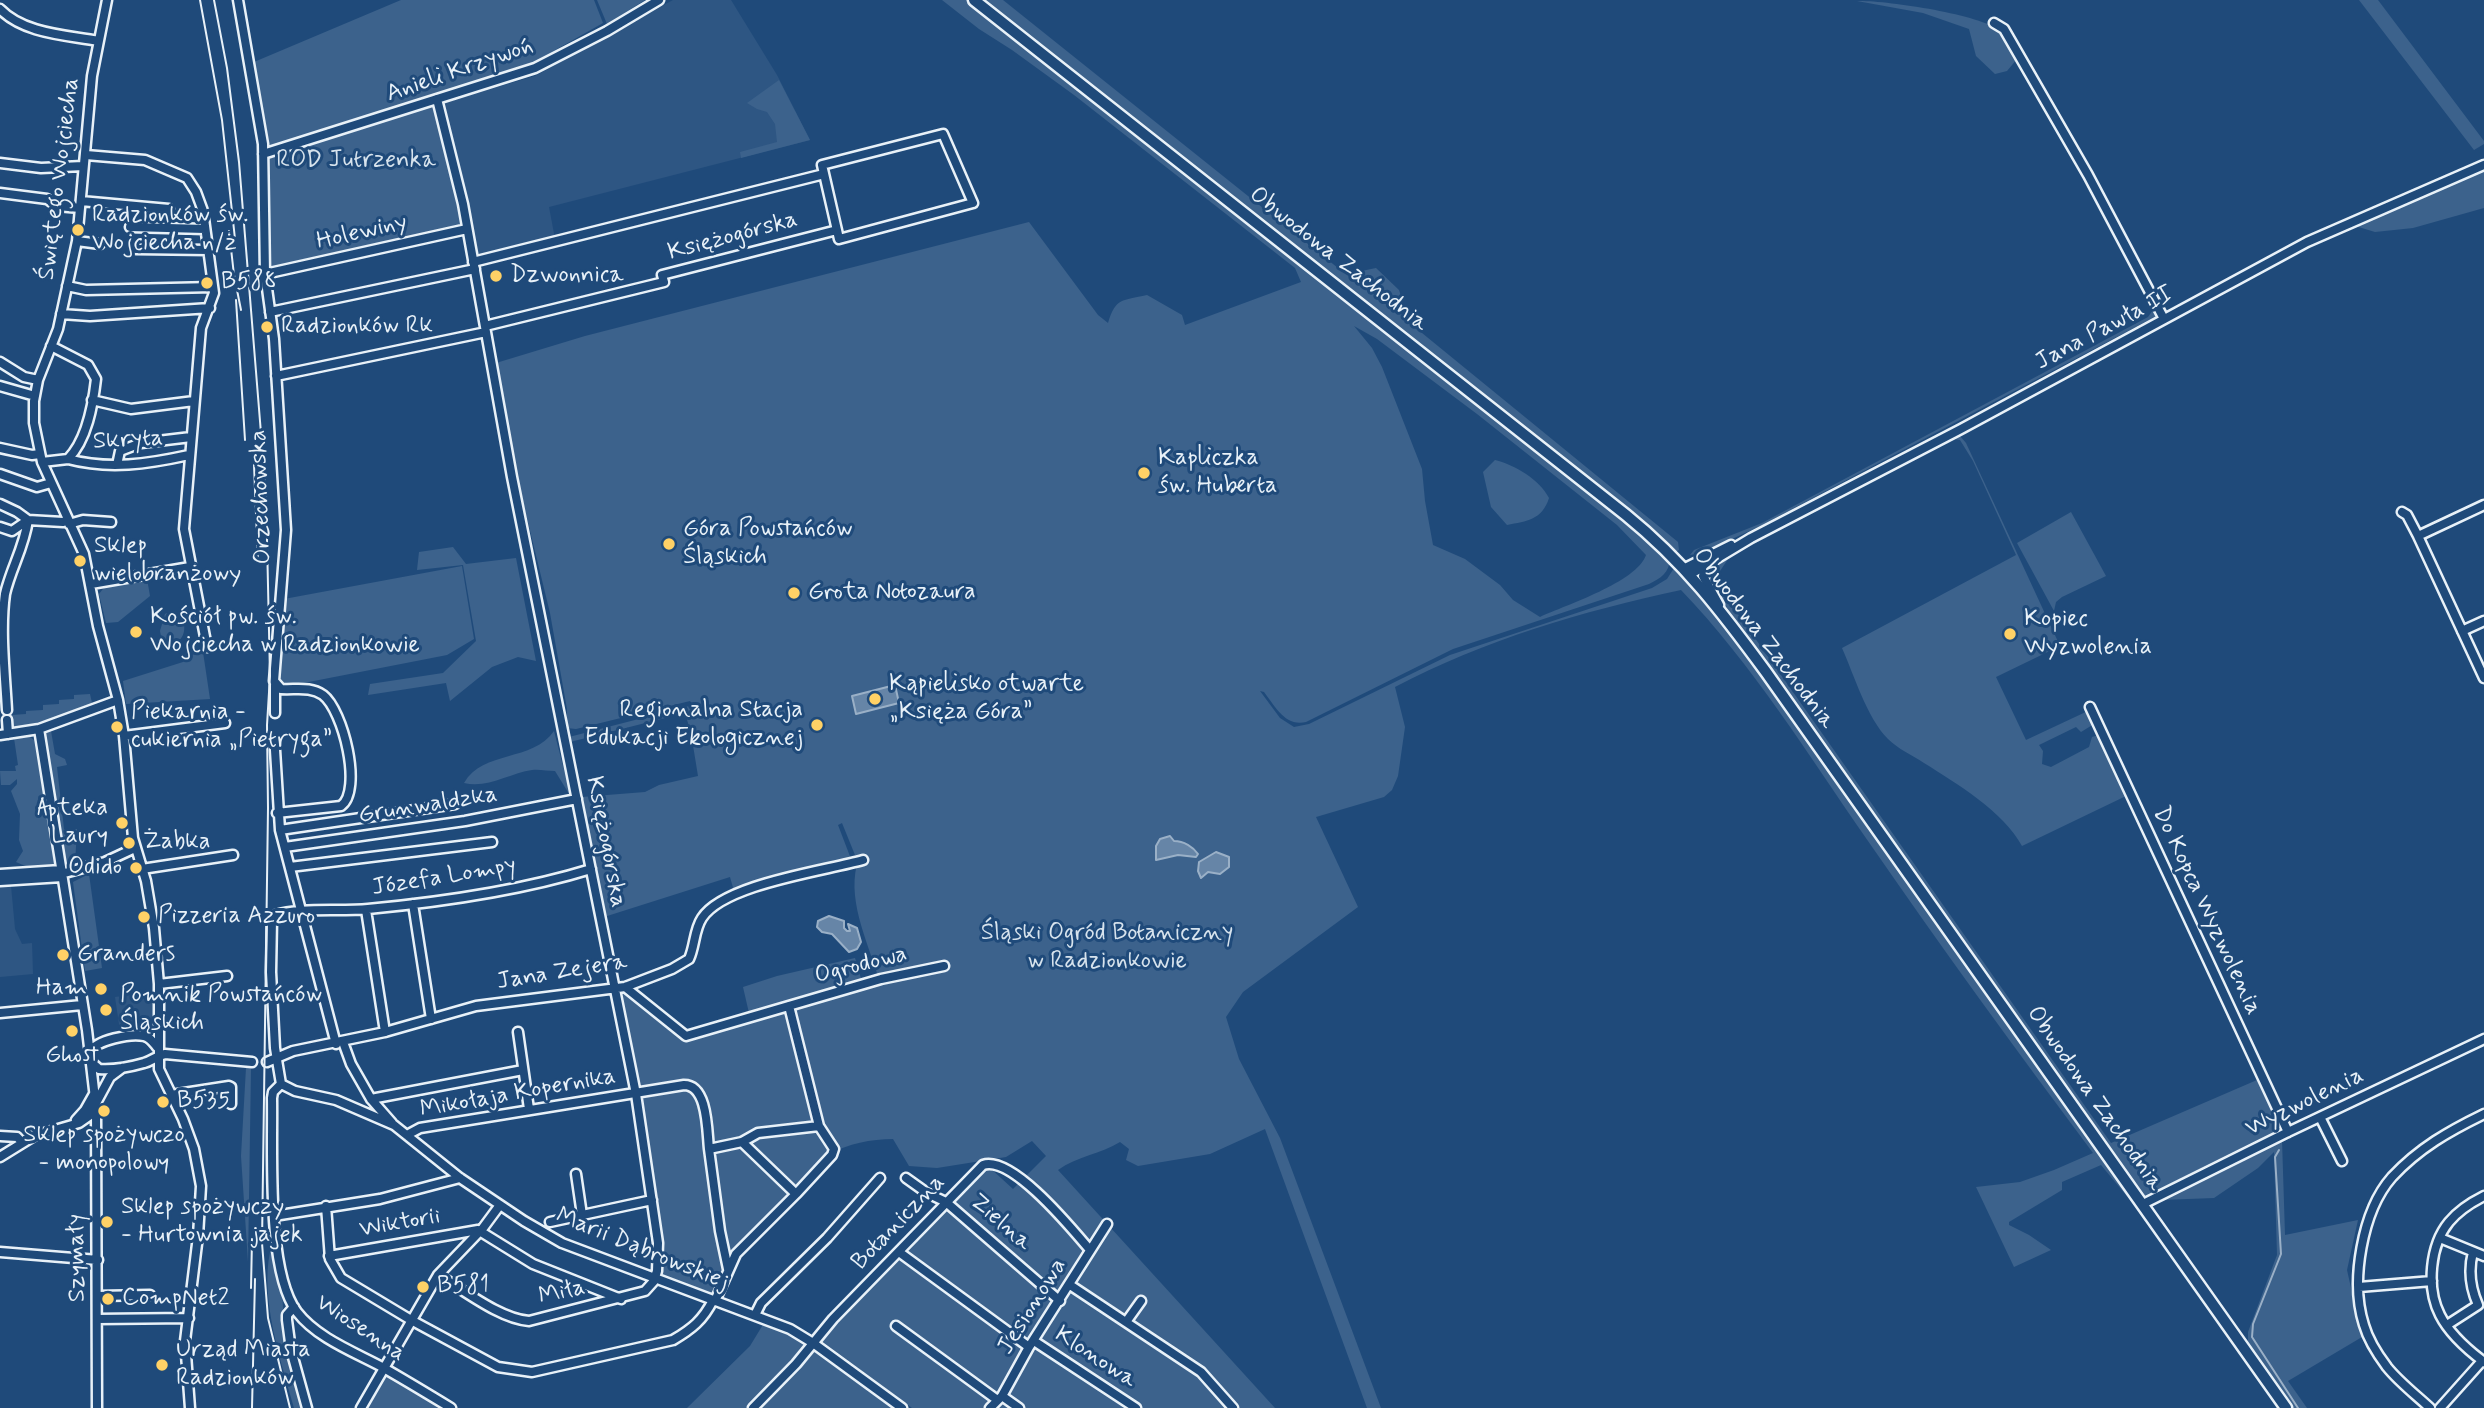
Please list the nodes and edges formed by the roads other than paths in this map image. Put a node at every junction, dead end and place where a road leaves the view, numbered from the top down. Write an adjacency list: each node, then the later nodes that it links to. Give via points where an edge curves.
1 (107, 0): 7 (street, Świętego Wojciecha)
2 (238, 0): 9 (street, Orzechowska)
3 (659, 0): 8 (street, Anieli Krzywoń, via 535,68)
4 (974, 0): 62 (main road, Obwodowa Zachodnia, via 1626,515)
5 (1, 12): 7 (street, via 33,28)
6 (1994, 23): 33 (street, via 2004,29 2088,175)
7 (99, 41): 10 (street, Świętego Wojciecha)
8 (437, 99): 9 (street, Anieli Krzywoń); 20 (street, Księżogórska)
9 (263, 154): 27 (street, Orzechowska)
10 (86, 155): 13 (street, Świętego Wojciecha); 19 (street, via 145,160 190,180)
11 (0, 163): 13 (street, via 41,168)
12 (2484, 165): 33 (street, Jana Pawła II, via 2313,239)
13 (83, 166): 16 (street, Świętego Wojciecha)
14 (824, 174): 21 (street, Księżogórska); 21 (street, Księżogórska, via 822,166 943,134 973,203 839,239); 26 (street, Księżogórska)
15 (0, 193): 16 (street, via 47,199 57,206)
16 (81, 204): 17 (street); 22 (street, Świętego Wojciecha)
17 (169, 209)
18 (130, 227): 19 (street)
19 (205, 229): 25 (street)
20 (467, 229): 26 (street, Księżogórska); 27 (street, Holewiny)
21 (837, 230): 34 (street, Księżogórska, via 662,275 664,282)
22 (77, 241): 23 (street); 28 (street, Świętego Wojciecha)
23 (100, 244)
24 (136, 249): 25 (street)
25 (209, 250): 29 (street)
26 (474, 265): 31 (street); 34 (street, Księżogórska)
27 (265, 274): 31 (street, Orzechowska)
28 (67, 286): 29 (street, via 86,290); 32 (street, Świętego Wojciecha)
29 (213, 286): 30 (street)
30 (209, 308): 32 (street); 42 (street, via 201,328)
31 (270, 312): 37 (street, Orzechowska)
32 (61, 314): 35 (street, Świętego Wojciecha)
33 (2164, 319): 59 (street, Jana Pawła II)
34 (485, 329): 37 (street); 80 (street, Księżogórska)
35 (51, 346): 38 (street, Świętego Wojciecha); 41 (street, via 93,371)
36 (0, 362): 38 (street)
37 (276, 376): 69 (street, Orzechowska, via 286,530)
38 (38, 380): 40 (street, Świętego Wojciecha)
39 (0, 386): 40 (street)
40 (35, 396): 46 (street, Świętego Wojciecha, via 34,423)
41 (92, 400): 42 (street, via 131,409); 47 (street, via 81,440)
42 (194, 401): 43 (street)
43 (191, 437): 45 (street); 48 (street, via 141,443 120,452)
44 (0, 448): 46 (street, Skryta)
45 (189, 455): 48 (street, Skryta); 61 (street, via 184,529)
46 (41, 458): 47 (street, Skryta); 50 (street, Świętego Wojciecha)
47 (68, 459): 48 (street, Skryta)
48 (117, 466)
49 (0, 474): 50 (street, via 37,487)
50 (51, 483): 55 (street, Świętego Wojciecha)
51 (0, 504): 54 (street)
52 (2484, 505): 58 (street)
53 (2402, 512): 58 (street)
54 (28, 520): 55 (street); 57 (street, via 12,531); 72 (street, via 4,598)
55 (68, 522): 56 (street); 63 (street, Świętego Wojciecha, via 84,554)
56 (111, 522)
57 (0, 527)
58 (2418, 536): 66 (street)
59 (1751, 538): 60 (street, Jana Pawła II); 62 (street, Jana Pawła II, via 1735,542)
60 (1707, 564): 62 (street, Jana Pawła II); 64 (street, via 1704,579)
61 (190, 567): 63 (street); 67 (street)
62 (1688, 571): 64 (main road, Obwodowa Zachodnia)
63 (91, 584): 70 (street, Świętego Wojciecha)
64 (1728, 620): 150 (main road, Obwodowa Zachodnia)
65 (2484, 621): 66 (street)
66 (2462, 631): 68 (street)
67 (207, 647)
68 (2484, 678)
69 (275, 683): 73 (street, Orzechowska); 82 (street, via 281,689 310,689 336,709 352,777 347,802 341,806)
70 (118, 701): 76 (street); 78 (street, Świętego Wojciecha)
71 (2090, 707): 134 (street, Do Kopca Wyzwolenia)
72 (7, 710)
73 (275, 713)
74 (7, 720): 77 (street)
75 (225, 723): 78 (street)
76 (39, 729): 77 (street); 93 (street)
77 (4, 734)
78 (124, 736): 86 (street, Świętego Wojciecha)
79 (275, 750): 82 (street)
80 (577, 799): 85 (street, Grunwaldzka, via 465,821); 91 (street, Księżogórska)
81 (455, 804): 83 (street)
82 (277, 813): 83 (street)
83 (280, 830): 85 (street)
84 (492, 842): 89 (street)
85 (285, 847): 89 (street)
86 (135, 848): 90 (street, Świętego Wojciecha); 93 (street)
87 (233, 855): 90 (street)
88 (863, 860): 101 (street, Jana Zejera, via 769,882 723,899 700,921 685,962)
89 (290, 867): 97 (street)
90 (142, 869): 100 (street, Świętego Wojciecha)
91 (591, 869): 95 (street, Józefa Lompy); 102 (street, Księżogórska)
92 (0, 874): 93 (street)
93 (61, 874): 94 (street); 103 (street)
94 (0, 881)
95 (413, 904): 96 (street, Józefa Lompy); 106 (street)
96 (366, 910): 97 (street, Józefa Lompy); 107 (street)
97 (301, 912): 110 (street); 113 (street, Józefa Lompy, via 281,913 272,920)
98 (944, 966): 104 (street, Ogrodowa)
99 (227, 976): 100 (street)
100 (159, 984): 111 (street, Świętego Wojciecha)
101 (625, 987): 102 (street, Jana Zejera); 104 (street, Ogrodowa, via 686,1035)
102 (614, 988): 106 (street, Jana Zejera, via 476,1006); 121 (street, Księżogórska)
103 (82, 1005): 105 (street); 112 (street)
104 (789, 1006): 132 (street, Ogrodowa)
105 (0, 1013)
106 (431, 1019): 107 (street, Jana Zejera)
107 (385, 1032): 110 (street, Jana Zejera)
108 (518, 1032): 118 (street)
109 (2484, 1039): 128 (street, Wyzwolenia)
110 (340, 1043): 113 (street, Jana Zejera, via 293,1051); 123 (street)
111 (157, 1051): 112 (street, via 150,1039 140,1036 98,1042); 115 (street); 117 (street, via 145,1063); 122 (street, via 160,1074)
112 (90, 1052): 114 (street)
113 (277, 1059): 116 (street, Jana Zejera); 119 (street)
114 (91, 1062): 117 (street, via 99,1069); 120 (street)
115 (252, 1062)
116 (267, 1062)
117 (121, 1068): 125 (street, via 110,1077)
118 (523, 1070): 123 (street); 126 (street)
119 (281, 1084): 131 (street, Marii Dąbrowskiej, via 336,1100); 154 (street, Wiosenna, via 272,1098)
120 (94, 1094): 125 (street); 130 (street, via 85,1110)
121 (636, 1094): 126 (street, Mikołaja Kopernika); 139 (street, via 684,1085 696,1089 702,1097); 148 (street, Księżogórska)
122 (171, 1095): 124 (street, via 229,1086); 180 (street, via 194,1149 201,1186)
123 (371, 1099): 131 (street)
124 (231, 1104)
125 (96, 1107): 129 (street); 133 (street, Szymały)
126 (529, 1109): 135 (street, Mikołaja Kopernika, via 420,1128)
127 (2484, 1114): 171 (street, via 2416,1153 2390,1180 2364,1233)
128 (2320, 1117): 134 (street, Wyzwolenia); 141 (street)
129 (79, 1123): 130 (street); 133 (street, via 91,1124)
130 (67, 1125): 137 (street)
131 (394, 1125): 135 (street, Marii Dąbrowskiej)
132 (819, 1126): 138 (street, via 758,1133); 146 (street, Ogrodowa, via 834,1149 832,1155)
133 (95, 1132): 165 (street, Szymały)
134 (2288, 1132): 150 (street, Wyzwolenia)
135 (407, 1135): 143 (street, Marii Dąbrowskiej)
136 (0, 1136): 137 (street, via 17,1137)
137 (22, 1142): 140 (street)
138 (742, 1142): 139 (street); 146 (street)
139 (709, 1149): 166 (street)
140 (0, 1157)
141 (2342, 1161)
142 (576, 1174): 153 (street)
143 (460, 1178): 151 (street, Marii Dąbrowskiej); 152 (street, via 380,1199)
144 (880, 1178): 179 (street, via 761,1303)
145 (906, 1178): 149 (street, Zielna)
146 (796, 1194): 166 (street, Ogrodowa, via 736,1254)
147 (2484, 1196): 158 (street, via 2450,1221)
148 (652, 1200): 153 (street); 168 (street, Księżogórska)
149 (946, 1202): 159 (street, Botaniczna, via 986,1163 1004,1167 1024,1181); 161 (street, Botaniczna); 176 (street, Zielna)
150 (2143, 1204): 203 (main road, Obwodowa Zachodnia)
151 (500, 1205): 157 (street); 168 (street, Marii Dąbrowskiej, via 570,1246)
152 (326, 1206): 154 (street); 163 (street)
153 (582, 1215): 155 (street)
154 (274, 1216): 178 (street, Wiosenna, via 276,1250)
155 (550, 1222)
156 (1107, 1224): 159 (street, Jesionowa)
157 (478, 1230): 163 (street, Wiktorii); 167 (street); 174 (street, via 534,1265)
158 (2440, 1238): 162 (street); 169 (street)
159 (1090, 1251): 170 (street, Jesionowa)
160 (0, 1252): 165 (street)
161 (899, 1252): 186 (street, Botaniczna); 187 (street, Klonowa)
162 (2473, 1252): 164 (street); 184 (street, via 2470,1278 2478,1305)
163 (329, 1256): 182 (street, Ogrodowa, via 341,1278)
164 (2484, 1256)
165 (98, 1260): 173 (street, Szymały)
166 (728, 1269): 175 (street, Ogrodowa)
167 (438, 1275): 174 (street, Miła, via 502,1313 523,1320); 182 (street)
168 (655, 1278): 174 (street, Miła, via 645,1292); 175 (street, Marii Dąbrowskiej)
169 (2432, 1280): 171 (street); 184 (street, via 2435,1303)
170 (1070, 1285): 176 (street, Jesionowa); 183 (street)
171 (2359, 1287): 204 (street, via 2362,1316 2372,1342 2388,1368)
172 (150, 1295): 173 (street)
173 (98, 1296): 181 (street, Szymały)
174 (621, 1299)
175 (714, 1300): 179 (street, Marii Dąbrowskiej); 182 (street, Ogrodowa, via 704,1318 673,1340 532,1372 498,1367)
176 (1060, 1301): 187 (street, Jesionowa)
177 (1141, 1301): 183 (street)
178 (294, 1307): 190 (street, Wiosenna, via 334,1341); 194 (street, via 287,1315 288,1329)
179 (755, 1315): 186 (street, Marii Dąbrowskiej)
180 (189, 1318): 181 (street); 193 (street, via 185,1342)
181 (97, 1319): 192 (street, Szymały)
182 (411, 1320): 190 (street)
183 (1126, 1322): 202 (street, via 1201,1372)
184 (2447, 1325): 189 (street)
185 (896, 1326): 191 (street)
186 (813, 1343): 197 (street, Botaniczna); 198 (street, Marii Dąbrowskiej)
187 (1031, 1344): 191 (street, Jesionowa); 201 (street, Klonowa)
188 (2484, 1349): 189 (street)
189 (2481, 1360): 205 (street)
190 (384, 1368): 195 (street); 196 (street, Wiosenna)
191 (999, 1398): 199 (street, Jesionowa); 200 (street)
192 (97, 1408)
193 (190, 1408)
194 (307, 1408)
195 (361, 1408)
196 (450, 1408)
197 (753, 1408)
198 (902, 1408)
199 (990, 1408)
200 (1019, 1408)
201 (1136, 1408)
202 (1233, 1408)
203 (2287, 1408)
204 (2430, 1408)
205 (2440, 1408)

